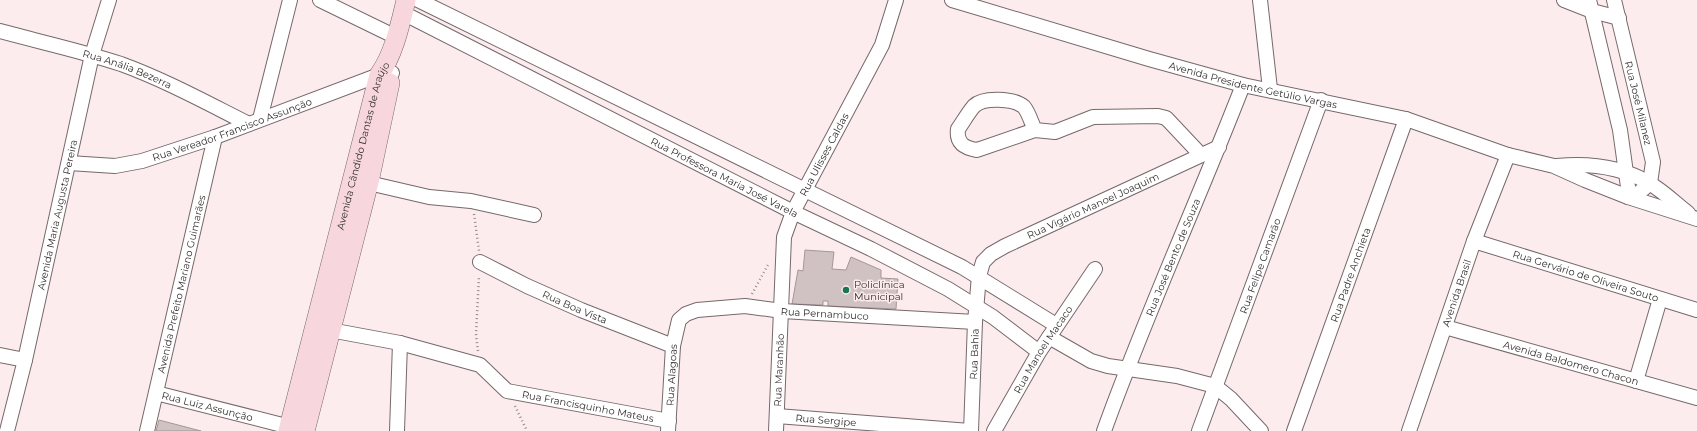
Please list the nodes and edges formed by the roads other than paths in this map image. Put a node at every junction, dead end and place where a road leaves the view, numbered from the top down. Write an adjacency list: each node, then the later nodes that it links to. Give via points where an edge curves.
1 (109, 0): 15 (street, Avenida Maria Augusta Pereira)
2 (290, 0): 21 (street)
3 (320, 0): 14 (street)
4 (418, 0): 32 (street)
5 (896, 0): 32 (street, Rua Ulisses Caldas, via 882,45)
6 (952, 0): 17 (street, Avenida Presidente Getúlio Vargas)
7 (1260, 0): 18 (street)
8 (1564, 0): 10 (street)
9 (1614, 0): 12 (street, Rua José Milanez)
10 (1590, 6): 12 (street); 29 (street, via 1620,130)
11 (404, 7): 14 (main road, Avenida Cândido Dantas de Araújo); 34 (street, Rua Professora Maria José Varela)
12 (1619, 18): 31 (street, Rua José Milanez, via 1654,162)
13 (0, 31): 15 (street, Rua Anália Bezerra)
14 (396, 37): 16 (main road, Avenida Cândido Dantas de Araújo)
15 (92, 55): 21 (street, Rua Anália Bezerra, via 156,78); 27 (street, Avenida Maria Augusta Pereira)
16 (386, 71): 21 (street, Rua Vereador Francisco Assunção); 30 (main road, Avenida Cândido Dantas de Araújo)
17 (1243, 85): 18 (street, Avenida Presidente Getúlio Vargas); 24 (street, Rua José Bento de Souza)
18 (1270, 89): 19 (street, Avenida Presidente Getúlio Vargas)
19 (1320, 100): 20 (street, Avenida Presidente Getúlio Vargas); 60 (street, Rua Felipe Camarão)
20 (1406, 119): 26 (street, Avenida Presidente Getúlio Vargas); 75 (street, Rua Padre Anchieta)
21 (255, 121): 23 (street, Rua Vereador Francisco Assunção)
22 (1034, 130): 22 (street, via 977,150 967,149 961,145 957,133 974,106 983,100 991,99 1014,102 1022,106); 25 (street, via 1055,132 1098,117 1158,116 1166,118)
23 (214, 137): 27 (street, Rua Vereador Francisco Assunção, via 142,161 115,166); 61 (street, Avenida Prefeito Mariano Guimarães)
24 (1219, 146): 25 (street, Rua Vigário Manoel Joaquim); 58 (street, Rua José Bento de Souza)
25 (1201, 155): 42 (street, Rua Vigário Manoel Joaquim, via 990,254 983,262)
26 (1508, 156): 28 (street, Avenida Presidente Getúlio Vargas); 38 (street, Avenida Brasil)
27 (69, 163): 57 (street, Avenida Maria Augusta Pereira)
28 (1554, 166): 29 (street, Avenida Presidente Getúlio Vargas, via 1578,164); 33 (street, Avenida Presidente Getúlio Vargas)
29 (1626, 171): 31 (street, Avenida Presidente Getúlio Vargas); 33 (street)
30 (360, 181): 35 (street, via 429,197 471,201); 39 (main road, Avenida Cândido Dantas de Araújo)
31 (1650, 183): 33 (street); 36 (street, Avenida Presidente Getúlio Vargas)
32 (805, 189): 34 (street, Rua Ulisses Caldas); 42 (street)
33 (1630, 197): 36 (street, Avenida Presidente Getúlio Vargas)
34 (793, 212): 37 (street, Rua Ulisses Caldas); 44 (street, Rua Professora Maria José Varela, via 871,249)
35 (534, 215)
36 (1696, 218)
37 (784, 237): 46 (street, Rua Maranhão)
38 (1474, 241): 43 (street, Rua Gervário de Oliveira Souto); 49 (street, Avenida Brasil)
39 (342, 253): 50 (main road, Avenida Cândido Dantas de Araújo); 56 (main road, Avenida Cândido Dantas de Araújo)
40 (480, 262): 53 (street, Rua Boa Vista, via 581,310)
41 (1094, 269): 51 (street, Rua Manoel Macaco)
42 (979, 276): 44 (street, Rua Bahia); 51 (street)
43 (1660, 299): 45 (street, Rua Gervário de Oliveira Souto); 59 (street)
44 (976, 306): 48 (street, Rua Bahia); 54 (street, Rua Professora Maria José Varela)
45 (1697, 310)
46 (782, 311): 47 (street, Rua Pernambuco, via 745,306 697,310); 48 (street, Rua Pernambuco); 63 (street, Rua Maranhão)
47 (679, 320): 53 (street, Rua Alagoas)
48 (975, 322): 70 (street, Rua Bahia)
49 (1445, 327): 59 (street, Avenida Baldomero Chacon); 76 (street, Avenida Brasil)
50 (330, 330): 52 (street); 56 (main road, Avenida Cândido Dantas de Araújo)
51 (1052, 331): 54 (street, Rua Manoel Macaco); 58 (street, via 1090,361)
52 (400, 343): 64 (street, Rua Francisquinho Mateus, via 480,365 507,391); 68 (street)
53 (673, 346): 64 (street, Rua Alagoas)
54 (1039, 352): 71 (street, Rua Manoel Macaco)
55 (0, 354): 57 (street)
56 (315, 357): 65 (main road, Avenida Cândido Dantas de Araújo)
57 (24, 360): 66 (street, Avenida Maria Augusta Pereira)
58 (1126, 370): 60 (street, via 1177,376); 72 (street, Rua José Bento de Souza)
59 (1636, 381): 62 (street, Avenida Baldomero Chacon)
60 (1215, 386): 73 (street, Rua Felipe Camarão); 74 (street)
61 (156, 393): 65 (street, Rua Luiz Assunção); 67 (street, Avenida Prefeito Mariano Guimarães)
62 (1697, 398)
63 (777, 416): 69 (street, Rua Maranhão); 70 (street, Rua Sergipe)
64 (669, 426)
65 (297, 430)
66 (7, 431)
67 (147, 431)
68 (397, 431)
69 (776, 431)
70 (970, 431)
71 (994, 431)
72 (1104, 431)
73 (1199, 431)
74 (1261, 431)
75 (1294, 431)
76 (1409, 431)

